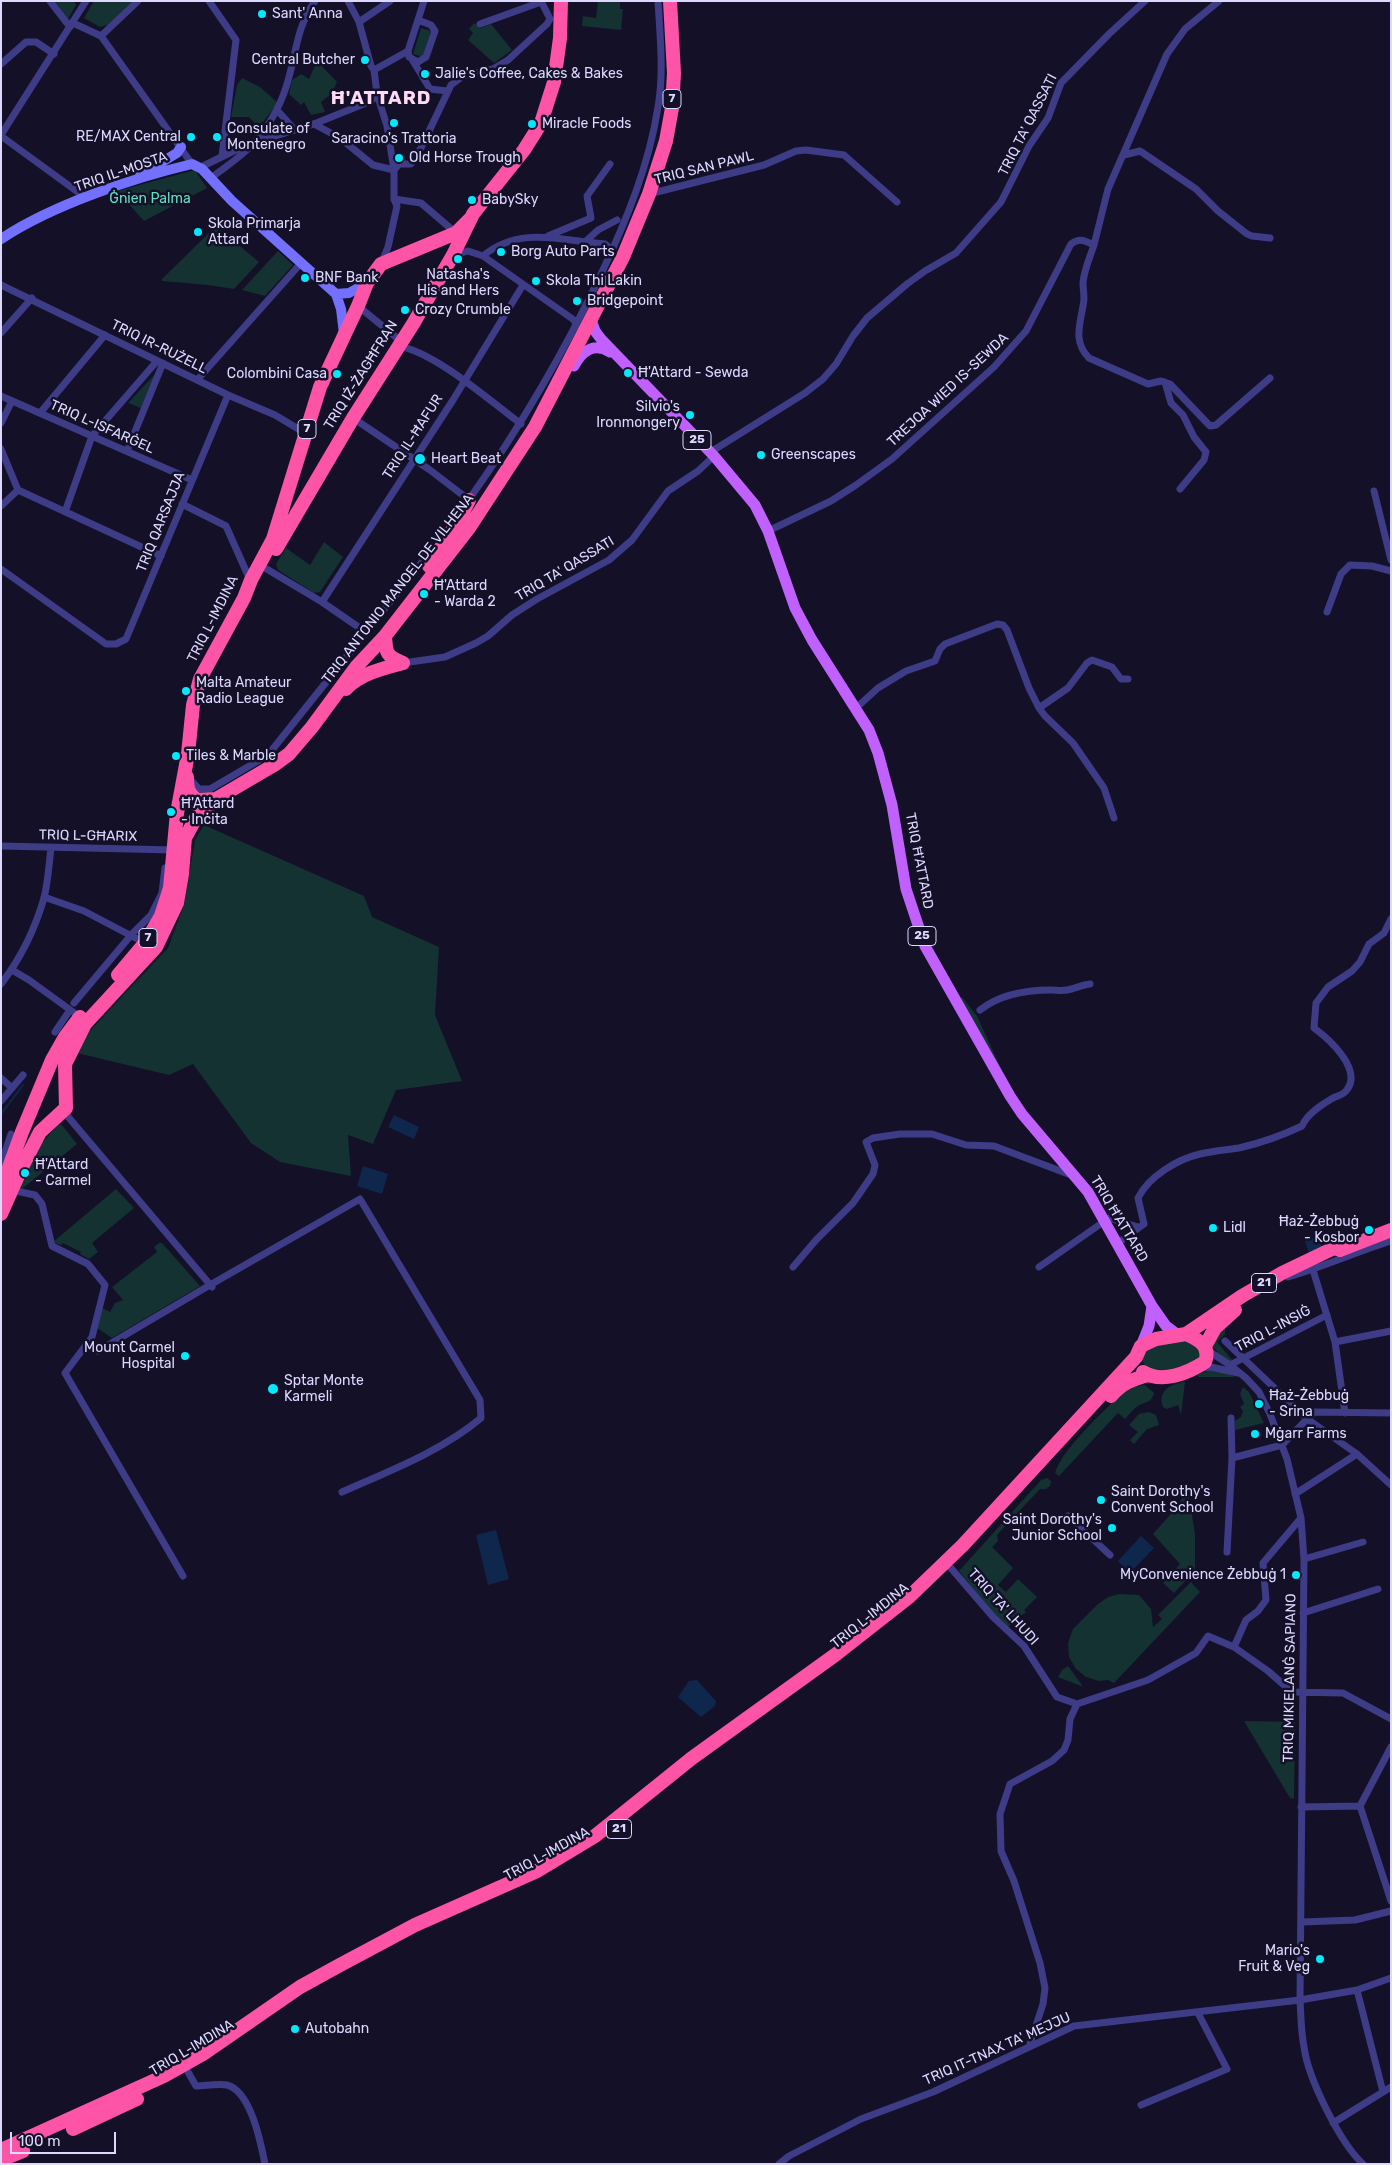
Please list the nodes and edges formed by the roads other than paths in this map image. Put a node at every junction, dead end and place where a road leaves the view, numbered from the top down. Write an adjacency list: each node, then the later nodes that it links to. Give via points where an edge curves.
1 (50, 1): 18 (street)
2 (86, 1): 18 (street)
3 (138, 1): 19 (street)
4 (208, 1): 33 (street, via 236,40)
5 (315, 1): 26 (street, via 304,16 290,76)
6 (348, 1): 16 (street)
7 (390, 1): 16 (street)
8 (424, 1): 15 (street)
9 (541, 1): 17 (street); 24 (street, via 550,19 547,24 508,60 493,69 463,76)
10 (561, 1): 43 (highway, via 554,82 541,123)
11 (658, 1): 53 (street, TRIQ SAN PAWL, via 661,41 659,105 633,202)
12 (670, 1): 39 (highway, TRIQ ANTONIO MANOEL DE VILHENA / 7, via 674,73 672,108 666,141)
13 (1145, 1): 87 (street, TRIQ TA' QASSATI, via 1061,83 1050,114 1029,146 1001,202 956,253 907,284 867,318 836,364 805,393)
14 (1219, 1): 32 (street, via 1173,44)
15 (418, 20): 21 (street); 21 (street, via 434,28 435,35 422,61)
16 (359, 22): 23 (street)
17 (480, 24)
18 (72, 25): 19 (street); 20 (street)
19 (101, 36): 31 (street)
20 (54, 54): 22 (street, via 36,42 26,42); 29 (street)
21 (410, 56): 23 (street); 24 (street, via 430,89)
22 (1, 64)
23 (374, 70): 25 (street)
24 (447, 91): 36 (street, via 411,164 398,164)
25 (377, 94): 27 (street, TRIQ IL-MOSTA, via 371,101); 36 (street, via 387,126)
26 (278, 110): 28 (street); 30 (street)
27 (314, 124): 28 (street, TRIQ IL-MOSTA); 36 (street, via 340,138 373,165)
28 (295, 130): 30 (street, TRIQ IL-MOSTA)
29 (1, 136): 40 (street)
30 (253, 144): 33 (street, TRIQ IL-MOSTA); 37 (street, TRIQ IL-MOSTA)
31 (181, 147): 35 (street); 38 (street, via 177,153)
32 (1124, 155): 49 (street, via 1134,152 1145,154 1196,189 1247,234); 52 (street, via 1108,189)
33 (222, 156): 35 (street, TRIQ IL-MOSTA)
34 (610, 164): 44 (street, via 586,196)
35 (196, 166): 37 (street); 38 (street, TRIQ IL-MOSTA)
36 (394, 170): 41 (street)
37 (211, 178): 57 (street, via 232,201)
38 (124, 184): 40 (street, TRIQ IL-MOSTA)
39 (649, 194): 42 (street, TRIQ SAN PAWL, via 764,165 796,151 817,150 844,155); 64 (highway, TRIQ ANTONIO MANOEL DE VILHENA / 7, via 623,257)
40 (86, 198): 50 (street, TRIQ IL-MOSTA)
41 (394, 199): 47 (street, via 421,203); 56 (street, via 397,206)
42 (897, 202)
43 (472, 216): 47 (highway); 54 (highway, TRIQ IŻ-ŻAGĦFRAN)
44 (591, 218): 46 (street); 48 (street)
45 (617, 220): 46 (street)
46 (598, 230): 51 (street)
47 (456, 233): 56 (highway)
48 (548, 237): 51 (street); 55 (street, via 501,243)
49 (1270, 238)
50 (1, 239)
51 (585, 242): 53 (street, via 605,244)
52 (1094, 245): 75 (street, via 1084,276 1084,300 1079,322 1083,352 1098,363 1148,384); 97 (street, TREJQA WIED IS-SEWDA, via 1082,239 1071,244 1042,303 1019,340 918,437 847,492)
53 (612, 250): 65 (street, TRIQ SAN PAWL)
54 (453, 255): 55 (street, via 468,250); 69 (highway, TRIQ IŻ-ŻAGĦFRAN)
55 (483, 256): 60 (street)
56 (386, 261): 58 (highway, TRIQ L-IMDINA / 7)
57 (302, 262): 61 (street); 73 (street)
58 (367, 283): 61 (street, via 349,293); 63 (highway, TRIQ L-IMDINA / 7)
59 (1, 285): 62 (street, TRIQ IR-RUŻELL)
60 (523, 285): 65 (street, via 574,320); 74 (street, TRIQ IL-ĦAFUR)
61 (336, 294): 67 (street, via 342,309)
62 (32, 298): 66 (street); 68 (street, TRIQ IR-RUŻELL)
63 (358, 306): 67 (highway, TRIQ L-IMDINA / 7); 69 (street, via 397,338)
64 (591, 320): 70 (main road, 25, via 594,331); 82 (highway, TRIQ ANTONIO MANOEL DE VILHENA / 7)
65 (576, 325): 82 (street, TRIQ SAN PAWL)
66 (1, 333)
67 (344, 334): 83 (highway, TRIQ L-IMDINA / 7, via 320,387)
68 (105, 335): 71 (street, TRIQ IR-RUŻELL); 79 (street)
69 (398, 346): 74 (street, via 419,352); 80 (highway, TRIQ IŻ-ŻAGĦFRAN)
70 (616, 356): 82 (main road, 25, via 595,347 580,355 548,412); 87 (main road, 25)
71 (160, 362): 73 (street, TRIQ IR-RUŻELL); 84 (street); 86 (street)
72 (1270, 378): 75 (street, via 1213,426)
73 (198, 379): 76 (street, TRIQ IR-RUŻELL)
74 (464, 381): 82 (street); 88 (street, TRIQ IL-ĦAFUR)
75 (1165, 382): 90 (street, via 1171,404 1183,416 1206,452 1204,460)
76 (228, 395): 83 (street, TRIQ IR-RUŻELL, via 275,415); 89 (street, TRIQ QARSAJJA)
77 (1, 396): 78 (street, TRIQ L-ISFARĠEL)
78 (12, 401): 79 (street, TRIQ L-ISFARĠEL); 81 (street)
79 (40, 413): 84 (street, TRIQ L-ISFARĠEL)
80 (353, 418): 88 (street); 100 (highway, TRIQ IŻ-ŻAGĦFRAN)
81 (1, 423)
82 (528, 426): 93 (street, TRIQ SAN PAWL); 108 (highway, TRIQ ANTONIO MANOEL DE VILHENA / 7, via 469,528)
83 (305, 434): 103 (highway, TRIQ L-IMDINA / 7, via 273,539)
84 (92, 436): 86 (street, TRIQ L-ISFARĠEL); 96 (street)
85 (1, 449): 91 (street)
86 (127, 451): 89 (street, TRIQ L-ISFARĠEL)
87 (712, 454): 97 (main road, 25, via 755,505); 109 (street, TRIQ TA' QASSATI, via 698,471 668,490 624,550 537,599 488,636 445,657)
88 (413, 459): 93 (street); 105 (street, TRIQ IL-ĦAFUR)
89 (192, 480): 94 (street, TRIQ QARSAJJA)
90 (1180, 489)
91 (18, 490): 95 (street); 96 (street)
92 (1374, 491): 99 (street)
93 (468, 500): 107 (street, TRIQ SAN PAWL); 110 (highway, via 428,568)
94 (182, 504): 98 (street, TRIQ QARSAJJA); 103 (street, via 226,526)
95 (1, 506)
96 (65, 512): 98 (street)
97 (768, 531): 112 (main road, TRIQ Ħ'ATTARD / 25, via 795,608)
98 (161, 556): 101 (street, TRIQ QARSAJJA, via 126,639 116,644 106,644)
99 (1391, 560)
100 (264, 568): 104 (highway, TRIQ IŻ-ŻAGĦFRAN); 105 (street)
101 (1, 569)
102 (1391, 571): 106 (street, via 1372,566 1350,566 1341,574)
103 (251, 580): 104 (highway, TRIQ L-IMDINA / 7)
104 (244, 598): 115 (highway, TRIQ L-IMDINA / 7, via 200,679 193,705)
105 (322, 602): 107 (street)
106 (1327, 612)
107 (367, 633): 116 (street, TRIQ SAN PAWL, via 268,755 210,789 199,789)
108 (384, 636): 109 (highway, via 388,654); 110 (highway, TRIQ ANTONIO MANOEL DE VILHENA / 7)
109 (403, 663): 114 (highway, via 352,682)
110 (357, 666): 114 (highway, TRIQ ANTONIO MANOEL DE VILHENA / 7)
111 (1128, 679): 113 (street, via 1121,679 1112,667 1092,660 1068,688)
112 (856, 708): 113 (street, via 878,688 906,671 935,661 945,644 1000,624 1007,630); 140 (main road, TRIQ Ħ'ATTARD / 25, via 878,753 892,805 906,889 925,946 1010,1096)
113 (1039, 708): 118 (street, via 1073,742 1104,788)
114 (312, 727): 117 (highway, TRIQ ANTONIO MANOEL DE VILHENA / 7, via 289,754)
115 (188, 754): 116 (highway); 121 (highway, TRIQ L-IMDINA / 7)
116 (187, 774): 117 (highway, via 190,795 197,800)
117 (216, 799): 137 (highway, TRIQ ANTONIO MANOEL DE VILHENA / 7, via 197,816 186,838 177,903 156,947 85,1024 65,1064)
118 (1114, 818)
119 (1, 846): 120 (street, TRIQ L-GĦARIX)
120 (51, 848): 121 (street, TRIQ L-GĦARIX); 122 (street)
121 (171, 850): 124 (street, via 162,893 151,915); 125 (highway, TRIQ L-IMDINA / 7, via 170,888 161,916)
122 (44, 897): 124 (street, via 84,911); 126 (street, via 30,936)
123 (1391, 919): 144 (street, via 1384,932 1369,944 1360,962 1328,987 1315,1006 1314,1028 1339,1050 1351,1075 1346,1092 1306,1117 1302,1126 1280,1137 1198,1154 1173,1164 1138,1198 1144,1224)
124 (132, 934): 125 (street); 129 (street)
125 (145, 943): 129 (highway, TRIQ L-IMDINA / 7)
126 (12, 970): 127 (street); 129 (street)
127 (1, 984)
128 (1090, 984): 130 (street, via 1068,990 1015,994)
129 (75, 1010): 131 (street); 135 (highway, TRIQ L-IMDINA / 7)
130 (980, 1010)
131 (55, 1032)
132 (22, 1075): 134 (street)
133 (1, 1078): 134 (street)
134 (12, 1088): 136 (street)
135 (37, 1097): 137 (highway, via 37,1109 42,1115 50,1118); 137 (highway, via 43,1088 53,1086 62,1090); 139 (highway, TRIQ L-IMDINA / 7)
136 (1, 1101)
137 (63, 1109): 141 (highway, TRIQ L-IMDINA / 7, via 40,1132); 153 (street)
138 (11, 1134): 139 (street)
139 (5, 1161): 141 (highway, TRIQ L-IMDINA / 7)
140 (1076, 1177): 143 (main road, TRIQ Ħ'ATTARD / 25); 149 (street, via 994,1146 966,1145 932,1134 873,1138 866,1142 875,1166 862,1192)
141 (6, 1189): 142 (highway, TRIQ L-IMDINA / 7); 185 (street, via 35,1195 42,1204 52,1246 88,1264 105,1285 92,1337 65,1373)
142 (1, 1214)
143 (1105, 1220): 144 (street, via 1114,1218); 147 (main road, TRIQ Ħ'ATTARD / 25); 150 (street)
144 (1138, 1227): 147 (street)
145 (1391, 1230): 148 (highway, TRIQ L-IMDINA / 21)
146 (1391, 1241): 151 (street, TRIQ L-IMDINA)
147 (1118, 1244): 154 (main road, TRIQ Ħ'ATTARD / 25)
148 (1349, 1246): 152 (highway, TRIQ L-IMDINA / 21); 157 (highway, TRIQ L-IMDINA / 21, via 1332,1249 1282,1274)
149 (793, 1267)
150 (1039, 1267)
151 (1313, 1270): 152 (street, TRIQ L-IMDINA); 155 (street)
152 (1288, 1277): 160 (highway, TRIQ L-IMDINA / 21, via 1245,1301 1222,1320)
153 (211, 1286): 161 (street); 176 (street, via 360,1199 480,1400 481,1418 417,1458)
154 (1152, 1306): 157 (main road, TRIQ Ħ'ATTARD / 25, via 1166,1326); 162 (main road, via 1149,1326)
155 (1327, 1314): 159 (street); 163 (street, TRIQ L-INSIĠ)
156 (1391, 1331): 159 (street)
157 (1182, 1334): 160 (highway, via 1200,1340); 162 (highway, TRIQ L-IMDINA / 21, via 1156,1339)
158 (1225, 1341): 163 (street)
159 (1335, 1342): 168 (street)
160 (1206, 1348): 164 (street, TRIQ MIKIELANĠ SAPIANO); 165 (highway, TRIQ L-IMDINA / 21, via 1205,1362)
161 (98, 1351)
162 (1138, 1351): 167 (highway, via 1135,1363); 208 (highway, TRIQ L-IMDINA / 21, via 963,1545 909,1597 692,1758 595,1836 537,1871 415,1925 300,1987 203,2054 164,2076)
163 (1243, 1359): 164 (street, TRIQ L-INSIĠ); 171 (street)
164 (1230, 1365): 166 (street, TRIQ MIKIELANĠ SAPIANO)
165 (1194, 1370): 166 (street, via 1210,1367); 167 (highway, TRIQ L-IMDINA / 21, via 1185,1374)
166 (1238, 1373): 172 (street, TRIQ MIKIELANĠ SAPIANO, via 1259,1392)
167 (1149, 1375): 184 (highway, TRIQ L-IMDINA / 21, via 1119,1387)
168 (1344, 1413): 169 (street); 171 (street, via 1314,1412)
169 (1391, 1414)
170 (1231, 1418): 174 (street)
171 (1306, 1418): 172 (street); 173 (street)
172 (1282, 1445): 174 (street); 177 (street, TRIQ MIKIELANĠ SAPIANO)
173 (1357, 1454): 175 (street); 177 (street)
174 (1232, 1458): 181 (street)
175 (1391, 1485)
176 (342, 1492)
177 (1296, 1494): 179 (street, TRIQ MIKIELANĠ SAPIANO)
178 (1068, 1516): 182 (street)
179 (1301, 1518): 183 (street, TRIQ MIKIELANĠ SAPIANO); 188 (street, via 1263,1563 1266,1600 1246,1620)
180 (1363, 1542): 183 (street)
181 (1227, 1552)
182 (1110, 1555)
183 (1304, 1559): 187 (street, TRIQ MIKIELANĠ SAPIANO)
184 (950, 1567): 190 (street, TRIQ TA' LHUDI, via 992,1617 1024,1646 1057,1697); 203 (highway, TRIQ L-IMDINA / 21, via 913,1605 729,1740 600,1844 542,1878 419,1933 304,1995)
185 (183, 1576)
186 (1378, 1589): 187 (street)
187 (1303, 1613): 189 (street, TRIQ MIKIELANĠ SAPIANO)
188 (1234, 1647): 189 (street, via 1292,1692); 190 (street, via 1208,1636 1196,1653 1148,1680)
189 (1302, 1693): 191 (street, via 1343,1693); 194 (street, TRIQ MIKIELANĠ SAPIANO)
190 (1077, 1704): 202 (street, via 1070,1719 1064,1750 1052,1761 1010,1784 1000,1814 1000,1851 1014,1881 1040,1963 1044,1988 1043,2004)
191 (1391, 1719)
192 (1391, 1747): 193 (street)
193 (1360, 1806): 194 (street); 195 (street)
194 (1302, 1807): 197 (street, TRIQ MIKIELANĠ SAPIANO)
195 (1391, 1901)
196 (1391, 1910): 197 (street, via 1354,1920)
197 (1302, 1922): 200 (street, TRIQ MIKIELANĠ SAPIANO)
198 (1391, 1978): 199 (street, TRIQ IT-TNAX TA' MEJJU)
199 (1357, 1990): 200 (street, TRIQ IT-TNAX TA' MEJJU); 205 (street)
200 (1300, 2000): 201 (street, TRIQ IT-TNAX TA' MEJJU); 207 (street, TRIQ MIKIELANĠ SAPIANO, via 1304,2049)
201 (1198, 2013): 202 (street, TRIQ IT-TNAX TA' MEJJU, via 1074,2026); 206 (street, via 1227,2069)
202 (1029, 2046): 211 (street, TRIQ IT-TNAX TA' MEJJU, via 933,2092 861,2119)
203 (188, 2072): 209 (highway, TRIQ L-IMDINA / 21, via 118,2109); 210 (street, via 196,2086 228,2085 240,2094 257,2123)
204 (1391, 2087): 205 (street)
205 (1383, 2092): 207 (street)
206 (1141, 2105)
207 (1333, 2123): 212 (street, TRIQ MIKIELANĠ SAPIANO)
208 (1, 2150)
209 (1, 2160)
210 (265, 2164)
211 (779, 2164)
212 (1363, 2164)

